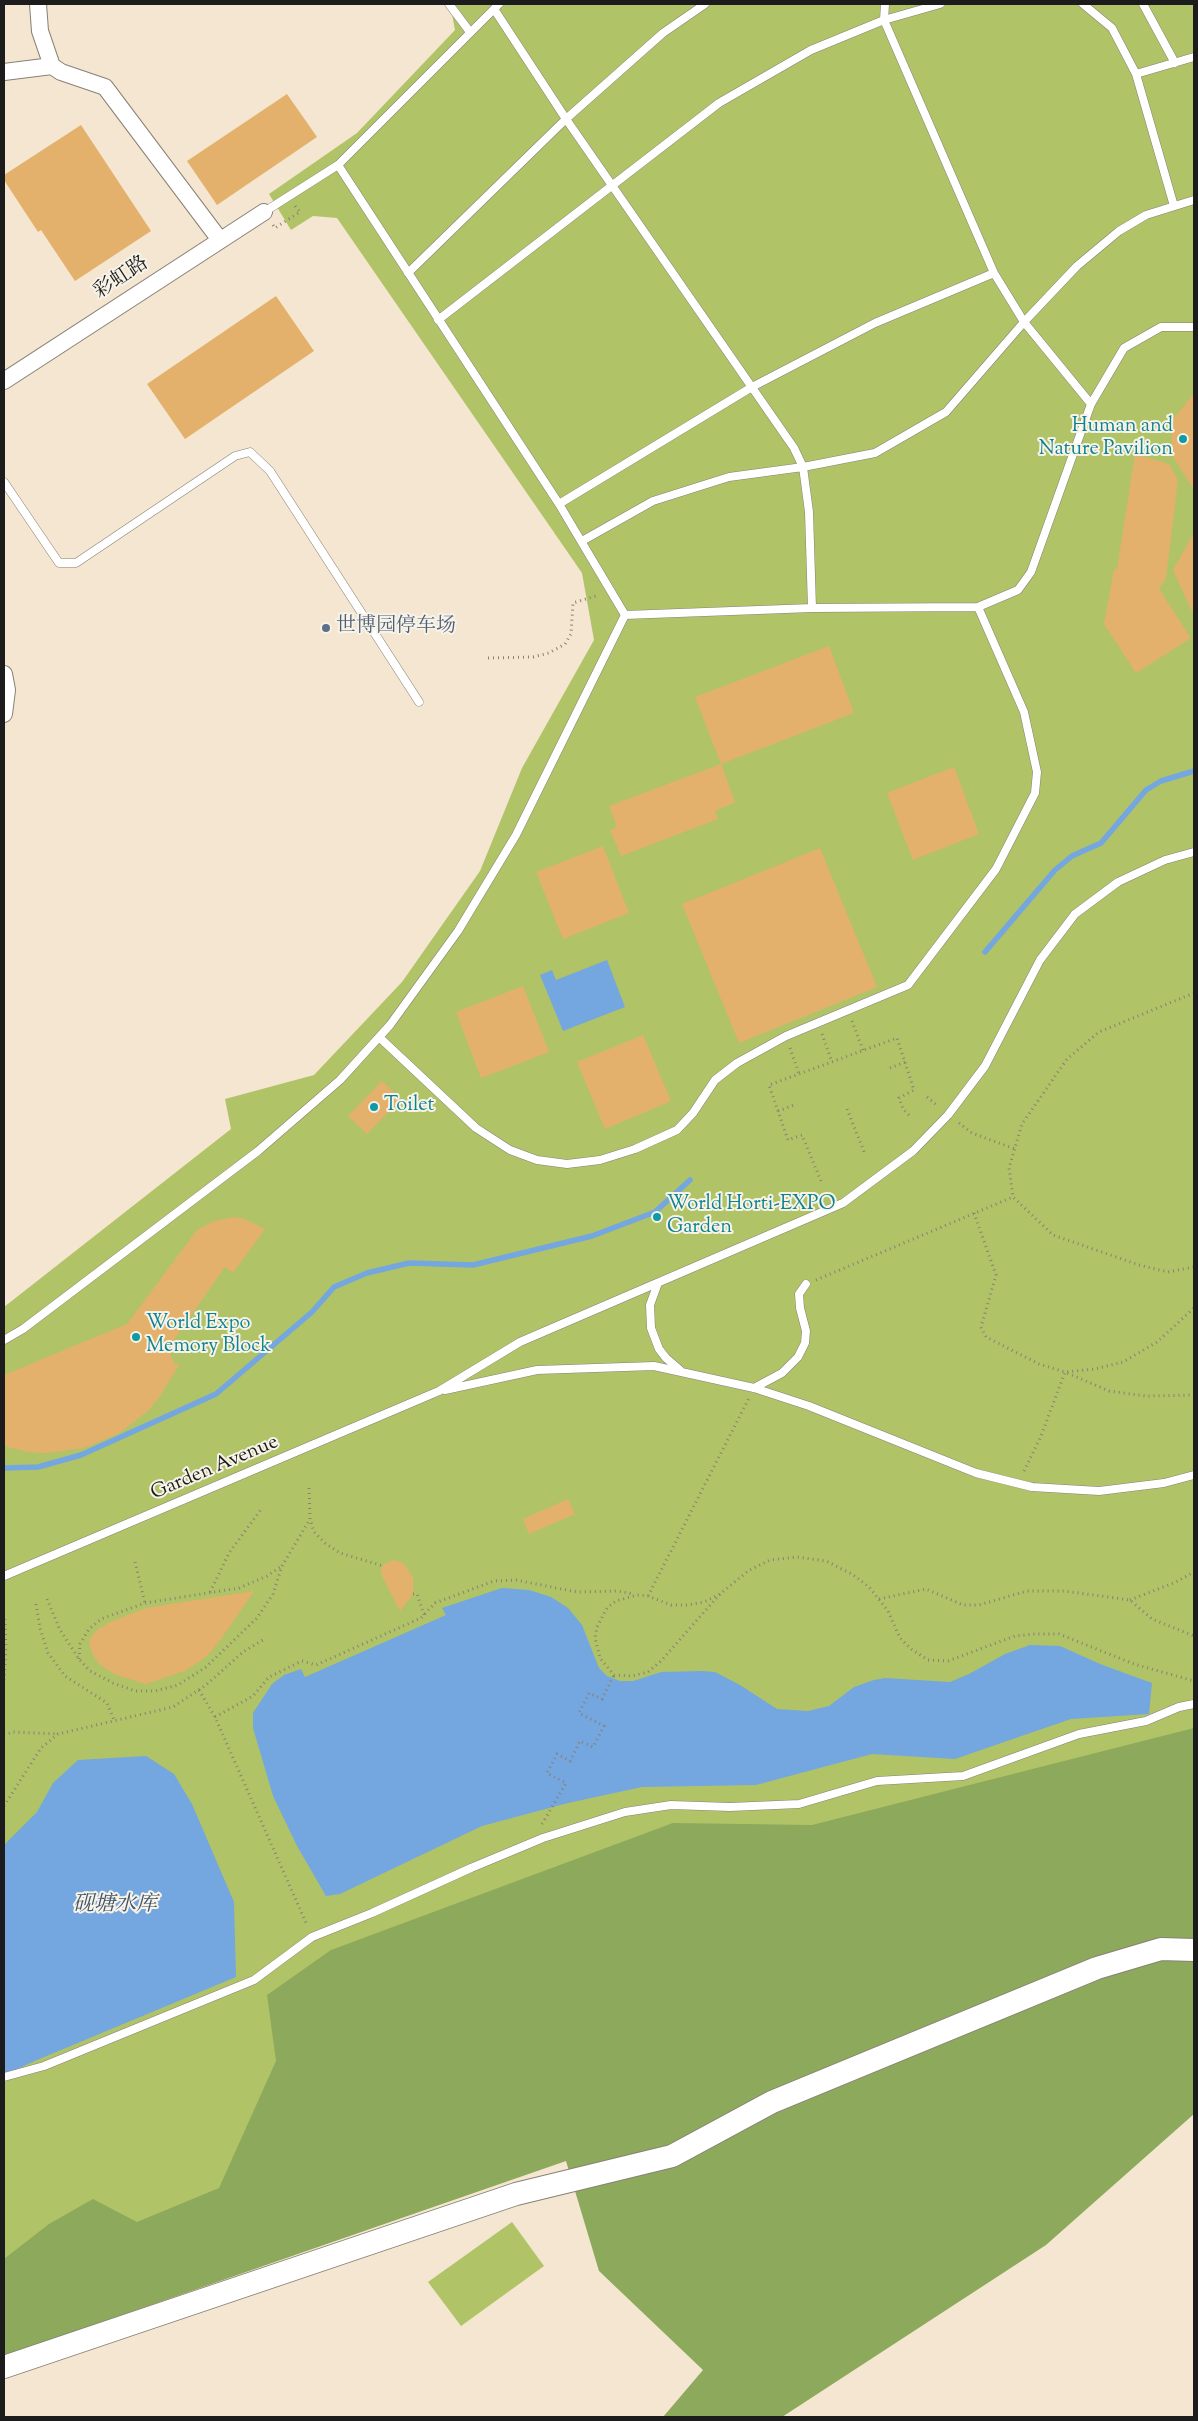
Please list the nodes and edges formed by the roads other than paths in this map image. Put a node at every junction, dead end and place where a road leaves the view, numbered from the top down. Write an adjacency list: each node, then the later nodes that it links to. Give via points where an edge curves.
1 (38, 4): 13 (street, via 40,31)
2 (449, 4): 10 (lane)
3 (705, 4): 16 (lane, via 663,33)
4 (885, 4): 9 (lane)
5 (940, 4): 9 (lane)
6 (1083, 4): 15 (lane, via 1112,28)
7 (1143, 4): 12 (lane)
8 (496, 6): 10 (lane); 16 (lane)
9 (884, 20): 18 (lane, via 811,50 719,103); 24 (lane)
10 (470, 32): 17 (lane)
11 (1194, 57): 12 (lane)
12 (1174, 63): 15 (lane)
13 (52, 66): 14 (street); 22 (street, via 105,87)
14 (4, 72)
15 (1136, 74): 20 (lane)
16 (566, 119): 18 (lane); 23 (lane)
17 (338, 165): 21 (lane); 23 (lane)
18 (613, 185): 25 (lane); 29 (lane)
19 (1194, 200): 20 (lane)
20 (1174, 206): 26 (lane, via 1146,215 1119,230 1078,266)
21 (264, 212): 22 (street, 彩虹路)
22 (220, 240): 28 (street, 彩虹路)
23 (408, 273): 25 (lane)
24 (994, 273): 26 (lane); 29 (lane, via 875,323)
25 (438, 320): 33 (lane)
26 (1024, 322): 30 (lane); 31 (lane, via 946,412 875,453)
27 (1194, 327): 30 (lane, via 1160,327 1124,348)
28 (4, 381)
29 (752, 387): 31 (lane, via 794,448); 33 (lane)
30 (1091, 404): 35 (lane, via 1031,572 1018,590)
31 (803, 467): 34 (lane, via 729,477 653,502); 36 (lane)
32 (4, 482): 39 (lane, via 59,563 76,563 235,456 250,452 270,471)
33 (558, 504): 34 (lane)
34 (582, 541): 37 (lane)
35 (978, 607): 36 (lane); 42 (lane, via 1024,712 1037,772 1034,793 996,869 908,985 786,1036 738,1063 715,1080 677,1130 627,1152 600,1160 567,1164 537,1160 510,1150 476,1128)
36 (812, 608): 37 (lane)
37 (625, 615): 42 (lane, via 516,835 458,931)
38 (4, 674): 40 (street, via 8,690)
39 (419, 702)
40 (4, 714)
41 (1194, 852): 43 (lane, via 1165,860 1118,882 1075,914 1040,960 985,1066 948,1115 914,1152 843,1202)
42 (379, 1037): 45 (lane, via 340,1080 258,1150 23,1329)
43 (658, 1283): 46 (lane, via 650,1305 654,1339 666,1358); 48 (lane, via 520,1342)
44 (806, 1284): 47 (lane, via 800,1294 805,1343 798,1357 782,1373)
45 (4, 1340)
46 (684, 1373): 47 (lane); 48 (lane, via 654,1366 537,1370)
47 (754, 1388): 49 (lane, via 809,1406 976,1472 1032,1487 1099,1492 1164,1483)
48 (439, 1391): 50 (lane, Garden Avenue)
49 (1194, 1475)
50 (4, 1576)
51 (1194, 1704): 53 (lane, via 1146,1721 1079,1734 963,1776 877,1781 799,1804 671,1805 625,1812 534,1842 312,1937 254,1980 44,2066)
52 (1194, 1950): 54 (street, via 1161,1949 1097,1968 772,2102 672,2156 516,2194)
53 (4, 2077)
54 (4, 2367)

